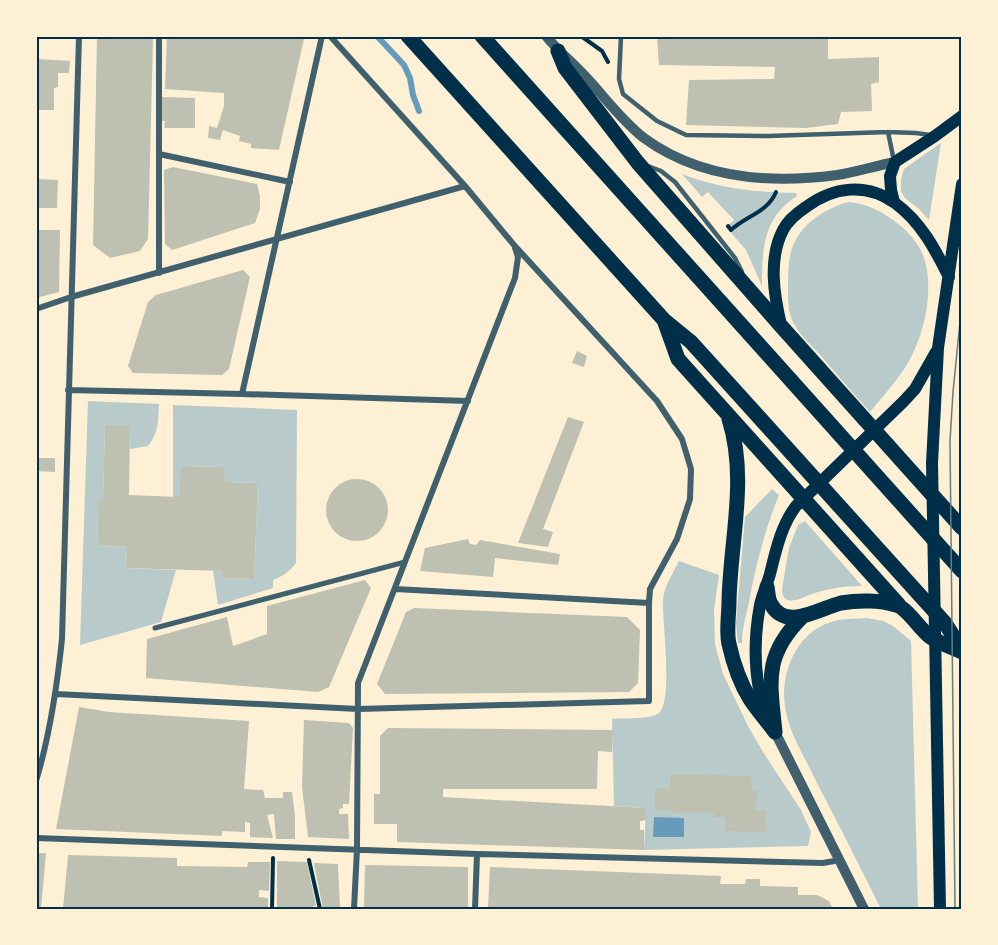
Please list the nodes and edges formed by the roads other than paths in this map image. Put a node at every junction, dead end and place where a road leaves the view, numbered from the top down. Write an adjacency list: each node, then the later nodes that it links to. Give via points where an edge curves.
1 (79, 36): 23 (street)
2 (159, 36): 13 (street)
3 (322, 36): 15 (street)
4 (330, 36): 17 (street)
5 (408, 36): 25 (highway)
6 (482, 36): 34 (highway)
7 (546, 36): 9 (street)
8 (621, 36): 11 (lane, via 619,79 623,94 657,121 686,135)
9 (558, 51): 14 (street, via 644,137 700,167 735,176 778,180 838,175); 26 (highway, via 565,68 638,163)
10 (962, 116): 12 (main road)
11 (888, 132): 12 (lane); 14 (lane)
12 (935, 136): 14 (main road)
13 (159, 154): 15 (street); 21 (street)
14 (895, 162): 18 (main road, via 890,176)
15 (290, 182): 19 (street)
16 (962, 184): 22 (main road)
17 (465, 186): 19 (street); 20 (street)
18 (894, 202): 22 (main road, via 929,239); 26 (main road, via 855,189 815,200 795,215 783,230 774,266)
19 (277, 239): 21 (street); 29 (street)
20 (514, 245): 30 (street, via 518,256 515,278); 37 (street, via 657,401 682,439 691,469 690,500 678,539 650,589)
21 (159, 273): 23 (street)
22 (950, 277): 27 (main road)
23 (71, 297): 24 (street); 28 (street)
24 (36, 309)
25 (664, 320): 31 (highway, via 678,359); 41 (highway, via 691,342 945,623)
26 (781, 326): 32 (highway)
27 (938, 348): 35 (main road, via 915,389 787,518); 53 (main road, via 932,463)
28 (68, 390): 29 (street); 42 (street, via 62,639)
29 (242, 394): 30 (street)
30 (468, 401): 33 (street)
31 (727, 416): 38 (highway); 44 (highway, via 738,466 728,641 749,698)
32 (962, 528)
33 (405, 562): 36 (street); 40 (street)
34 (962, 571)
35 (767, 587): 39 (highway, via 770,603 777,612 788,618); 44 (main road, via 760,603 756,657 759,691)
36 (395, 589): 37 (street); 43 (street, via 358,683)
37 (648, 603): 43 (street, via 649,701)
38 (899, 605): 39 (highway, via 843,603); 41 (highway, via 929,636)
39 (802, 617): 44 (highway, via 777,649 771,671)
40 (155, 628)
41 (962, 651)
42 (56, 694): 43 (street); 45 (street)
43 (358, 709): 47 (street)
44 (775, 732): 49 (street)
45 (36, 781)
46 (36, 838): 47 (street)
47 (357, 849): 48 (street); 50 (street)
48 (477, 854): 49 (street, via 824,863); 51 (street)
49 (840, 860): 52 (street)
50 (354, 909)
51 (475, 909)
52 (864, 909)
53 (940, 909)

